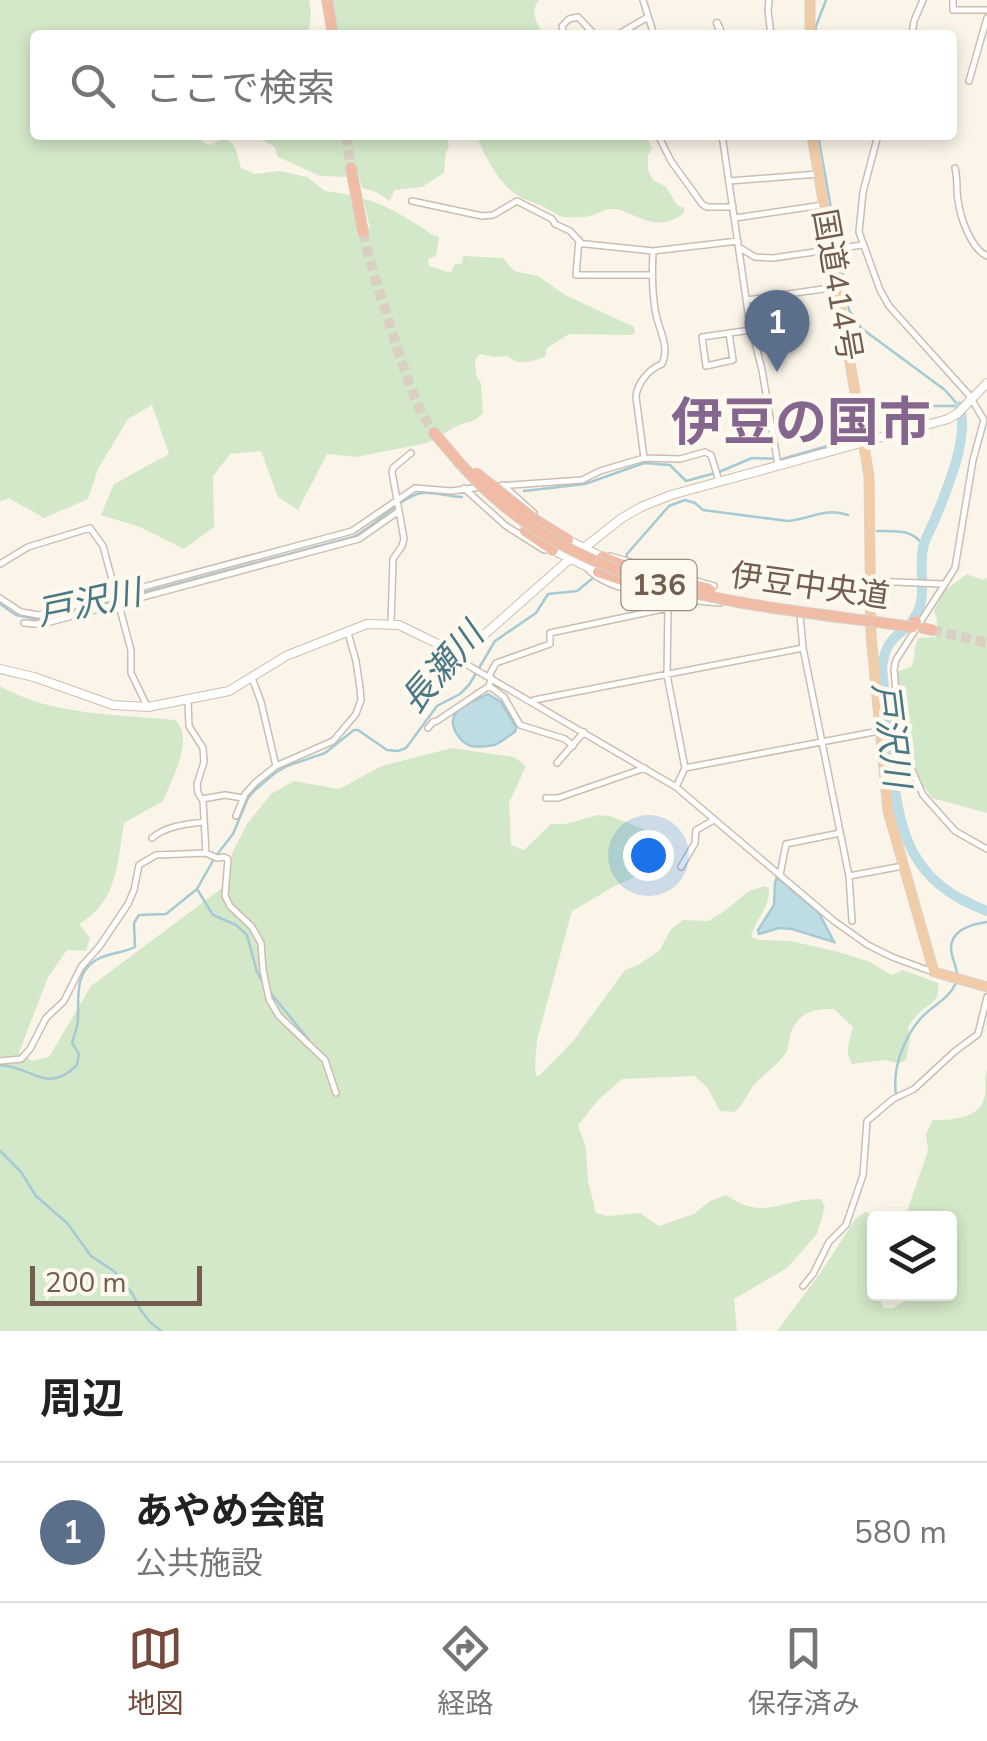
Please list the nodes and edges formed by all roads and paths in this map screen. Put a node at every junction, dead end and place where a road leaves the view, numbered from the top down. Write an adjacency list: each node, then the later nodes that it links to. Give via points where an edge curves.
1 (324, 0): 11 (highway)
2 (643, 0): 8 (street)
3 (770, 0): 17 (street)
4 (810, 0): 18 (highway)
5 (922, 0): 19 (street)
6 (953, 0): 7 (street, via 954,10)
7 (987, 10)
8 (648, 17): 14 (street); 15 (street)
9 (987, 18): 20 (street)
10 (717, 22): 16 (street)
11 (329, 30)
12 (563, 30): 13 (street, via 578,17)
13 (590, 30)
14 (626, 30)
15 (652, 30)
16 (720, 30)
17 (770, 30)
18 (810, 30)
19 (913, 30)
20 (969, 81)
21 (660, 140): 31 (street, via 702,204)
22 (723, 140): 28 (street)
23 (813, 140): 27 (highway, 国道414号)
24 (877, 140): 36 (street, via 860,206)
25 (353, 168): 33 (highway)
26 (955, 168): 39 (street, via 968,233)
27 (818, 174): 28 (street); 30 (highway, 国道414号)
28 (729, 181): 31 (street)
29 (412, 202): 34 (street, via 482,216 517,201)
30 (824, 205): 32 (street); 37 (highway, 国道414号)
31 (732, 207): 32 (street)
32 (734, 218): 35 (street)
33 (364, 232)
34 (579, 240): 38 (street); 40 (street, via 576,274)
35 (739, 245): 37 (street, via 773,258); 38 (street); 42 (street)
36 (862, 245): 37 (street); 46 (street, via 889,306)
37 (835, 249): 41 (highway, 国道414号)
38 (653, 251): 40 (street)
39 (987, 256)
40 (652, 275): 51 (street, via 666,356 637,387)
41 (838, 288): 42 (street); 48 (highway, 国道414号)
42 (747, 300): 43 (street)
43 (751, 330): 44 (street); 53 (street)
44 (729, 333): 44 (street, via 702,337 706,366 733,360)
45 (987, 383): 46 (main road)
46 (972, 399): 48 (main road, via 948,419); 68 (street, via 984,424 955,568)
47 (435, 432): 49 (highway, 伊豆中央道 / 136)
48 (864, 441): 53 (main road); 67 (highway, 国道414号)
49 (449, 450): 52 (highway, 伊豆中央道 / 136, bridge); 60 (highway, bridge, via 470,483); 69 (highway, 伊豆中央道 / 136, bridge, via 509,511 564,548 660,585)
50 (411, 453): 57 (street, via 393,468)
51 (644, 458): 54 (street, via 708,452); 55 (street, via 582,480)
52 (464, 463): 58 (highway, bridge); 69 (highway, 伊豆中央道 / 136, bridge, via 507,505 574,549 644,577)
53 (778, 465): 54 (main road)
54 (719, 481): 59 (main road, via 641,507)
55 (503, 485): 56 (street); 58 (street)
56 (464, 488): 57 (street, via 416,488); 60 (street, via 506,526)
57 (398, 505): 72 (street, via 352,532); 72 (street, via 359,540); 75 (street, via 404,539 393,559)
58 (568, 540): 59 (main road)
59 (585, 548): 61 (main road); 62 (main road)
60 (553, 550): 62 (main road)
61 (602, 556): 66 (street); 69 (highway, bridge)
62 (571, 558): 64 (main road); 79 (main road, via 485,634)
63 (0, 564): 72 (street, via 28,547 90,528 103,546)
64 (586, 566): 65 (main road); 71 (street, via 598,578)
65 (598, 572): 69 (highway, bridge, via 680,594)
66 (666, 572): 69 (street); 71 (street)
67 (871, 581): 68 (street); 90 (highway, 国道414号)
68 (944, 584): 89 (street, via 896,660)
69 (718, 593): 76 (highway, 伊豆中央道 / 136, bridge)
70 (0, 598): 72 (street, via 39,615)
71 (668, 598): 73 (street); 78 (street, via 802,616)
72 (117, 599): 74 (street); 87 (street, via 131,673)
73 (668, 608): 81 (street); 82 (street, via 550,633 550,644 496,663)
74 (24, 623)
75 (391, 623): 77 (main road); 79 (main road)
76 (921, 626)
77 (347, 630): 83 (main road); 95 (street, via 360,688 356,714 332,741)
78 (803, 648): 81 (street); 92 (street)
79 (456, 649): 82 (street, via 460,660)
80 (0, 669): 87 (main road, via 113,705)
81 (667, 675): 86 (street); 97 (street)
82 (488, 676): 84 (street); 86 (street)
83 (252, 678): 85 (main road); 95 (street)
84 (489, 686): 88 (street); 93 (street, via 520,725)
85 (188, 701): 87 (main road); 101 (street, via 190,726 203,748 197,784)
86 (532, 701): 91 (street)
87 (148, 707)
88 (428, 728)
89 (896, 729): 90 (street); 107 (street, via 906,732 906,756 923,795 955,830)
90 (881, 730): 92 (street); 109 (highway, 国道414号, via 888,811)
91 (584, 732): 93 (street); 96 (street)
92 (823, 742): 97 (street); 105 (street)
93 (574, 746): 94 (street)
94 (557, 763)
95 (276, 766): 99 (street)
96 (645, 768): 98 (street); 100 (street)
97 (685, 768): 98 (street)
98 (676, 786): 103 (street)
99 (243, 798): 101 (street); 102 (street)
100 (546, 798)
101 (202, 799): 104 (street)
102 (236, 816)
103 (715, 820): 110 (street, via 696,830); 111 (street)
104 (204, 822): 106 (street); 108 (street)
105 (840, 833): 111 (street, via 786,844); 112 (street)
106 (152, 838)
107 (987, 848)
108 (212, 856): 117 (street, via 156,855 139,865 132,896 30,1050 21,1059); 118 (street, via 229,861 227,900 261,943 269,999 325,1060)
109 (904, 866): 112 (street); 114 (highway, 国道414号)
110 (681, 867)
111 (780, 875): 114 (street, via 868,945)
112 (849, 876): 113 (street)
113 (852, 921)
114 (934, 972): 115 (highway)
115 (987, 987)
116 (987, 996): 119 (street, via 978,1034 868,1121 863,1175 846,1225)
117 (0, 1061)
118 (336, 1093)
119 (803, 1286)

